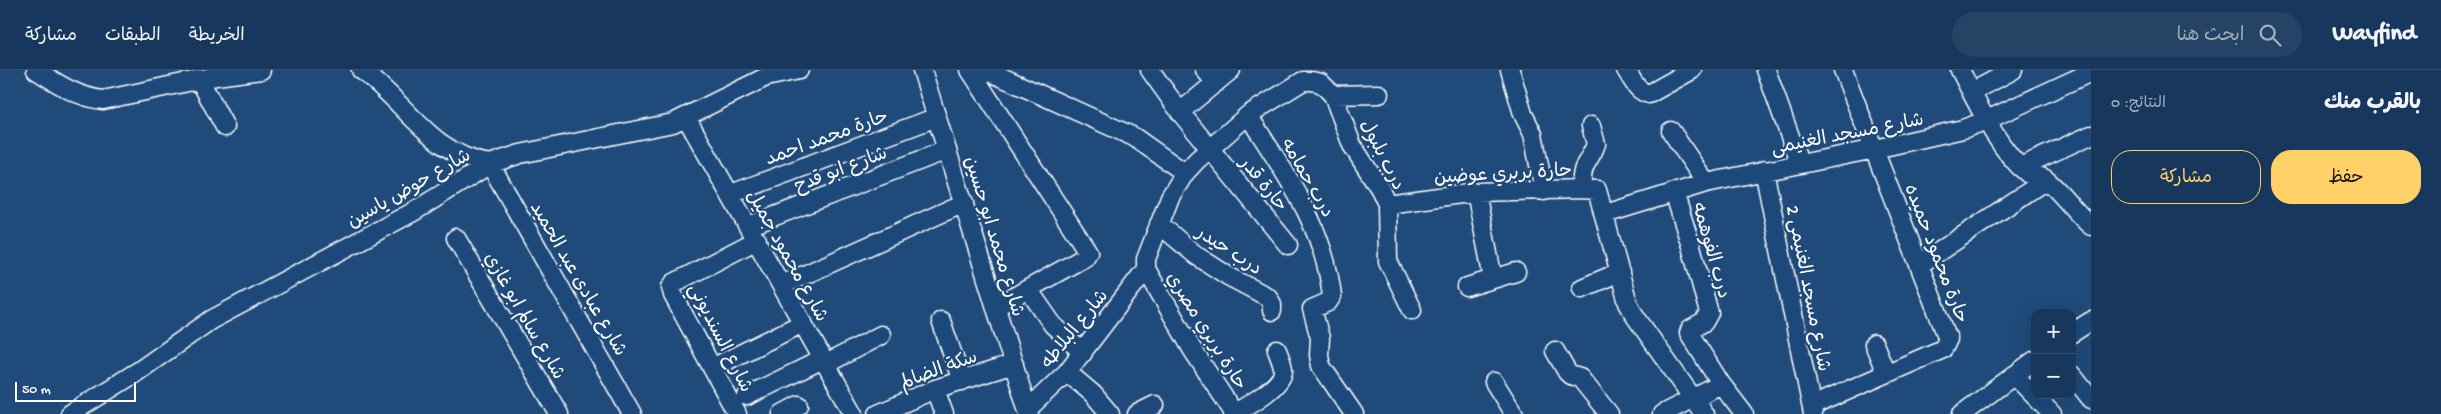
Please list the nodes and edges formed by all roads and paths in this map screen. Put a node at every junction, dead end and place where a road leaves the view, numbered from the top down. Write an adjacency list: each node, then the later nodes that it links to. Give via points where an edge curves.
1 (36, 70): 18 (street, via 72,92 103,100)
2 (260, 70): 18 (street)
3 (360, 70): 35 (street, via 451,152)
4 (799, 70): 25 (street, شارع حوض ياسين, via 766,77)
5 (922, 70): 26 (street, شارع محمد ابو حسين)
6 (970, 70): 63 (street, via 1088,252 1085,257)
7 (986, 70): 39 (street, via 1134,138)
8 (1150, 70): 23 (street, حارة قدر)
9 (1231, 70): 19 (street)
10 (1510, 70): 43 (street, via 1533,134)
11 (1626, 70): 12 (street, via 1638,89 1649,94)
12 (1692, 70)
13 (1766, 70): 36 (street)
14 (1843, 70): 33 (street, حارة محمود حميده)
15 (1960, 70): 20 (street)
16 (2013, 70): 20 (street)
17 (2091, 72): 27 (street, شارع مسجد الغنيمى)
18 (210, 75): 29 (street)
19 (1210, 76): 23 (street)
20 (1972, 92): 27 (street)
21 (1379, 94): 22 (street)
22 (1333, 96): 24 (street, via 1321,83 1303,81); 48 (street, درب بلبول, via 1352,145)
23 (1180, 112): 32 (street, حارة قدر)
24 (1248, 115): 32 (street); 106 (street, درب حمامه, via 1310,214 1318,234 1332,293 1328,302 1312,309 1320,338 1318,355 1321,366)
25 (686, 117): 35 (street, شارع حوض ياسين, via 673,123 520,154); 46 (street, شارع محمود جميل)
26 (937, 117): 34 (street, شارع محمد ابو حسين); 46 (street, حارة محمد احمد)
27 (1987, 120): 33 (street, شارع مسجد الغنيمى, via 1936,136); 37 (street)
28 (1591, 126): 42 (street, via 1596,144 1584,164)
29 (225, 127)
30 (1671, 131): 41 (street)
31 (2091, 135): 37 (street)
32 (1209, 148): 39 (street); 54 (street, حارة قدر)
33 (1875, 149): 36 (street, شارع مسجد الغنيمى); 55 (street, حارة محمود حميده)
34 (947, 150): 47 (street, شارع محمد ابو حسين); 52 (street, شارع ابو قدح)
35 (490, 164): 95 (street, شارع حوض ياسين, via 413,212 212,320); 97 (street, شارع عبادى عبد الحميد)
36 (1800, 164): 38 (street, شارع مسجد الغنيمى)
37 (2020, 166): 40 (street, via 2032,176)
38 (1764, 170): 41 (street, شارع مسجد الغنيمى); 93 (street, شارع مسجد الغنيمى 2)
39 (1185, 173): 51 (street)
40 (2046, 180): 50 (street); 55 (street)
41 (1706, 183): 45 (street, شارع مسجد الغنيمى)
42 (1582, 188): 43 (street, حارة بربري عوضين); 49 (street, حارة بربري عوضين, via 1597,190)
43 (1544, 191): 44 (street, حارة بربري عوضين)
44 (1476, 192): 48 (street, حارة بربري عوضين); 59 (street)
45 (1674, 192): 49 (street, شارع مسجد الغنيمى); 86 (street, درب الفوهمه, via 1709,314 1689,333)
46 (731, 194): 52 (street, شارع محمود جميل)
47 (964, 203): 60 (street); 64 (street, شارع محمد ابو حسين)
48 (1387, 204): 65 (street, درب بلبول, via 1388,261)
49 (1605, 214): 58 (street)
50 (2086, 216)
51 (1159, 224): 56 (street, via 1147,254); 66 (street, درب حيدر, via 1197,256 1268,297)
52 (753, 233): 60 (street, شارع محمود جميل); 79 (street, شارع السنديوني, via 671,287)
53 (456, 238): 96 (street, شارع سالم ابو غازي)
54 (1288, 245)
55 (1919, 265): 81 (street, حارة محمود حميده, via 1948,339 1947,345)
56 (1146, 269): 75 (street, شارع البلاطه); 105 (street, حارة بربري مصري)
57 (1516, 272): 59 (street)
58 (1620, 272): 62 (street); 90 (street, via 1635,316)
59 (1493, 279): 61 (street)
60 (782, 285): 69 (street, شارع محمود جميل)
61 (1467, 287)
62 (1582, 288)
63 (1028, 289): 64 (street); 75 (street, via 1053,325)
64 (996, 307): 78 (street, شارع محمد ابو حسين)
65 (1412, 310)
66 (1272, 311)
67 (941, 321): 83 (street)
68 (2091, 322): 70 (street)
69 (802, 323): 76 (street, شارع محمود جميل); 79 (street)
70 (2076, 331)
71 (881, 335): 76 (street)
72 (1874, 344): 81 (street)
73 (1277, 350): 105 (street, via 1283,371 1281,378)
74 (1554, 351): 108 (street, via 1567,372 1580,378)
75 (1083, 353): 80 (street, شارع البلاطه)
76 (824, 362): 88 (street); 100 (street, شارع محمود جميل)
77 (2031, 363): 82 (street)
78 (1014, 364): 83 (street, سكة الضالم); 94 (street, شارع محمد ابو حسين)
79 (712, 368): 98 (street, شارع السنديوني)
80 (1067, 372): 94 (street, شارع البلاطه); 103 (street)
81 (1886, 373): 93 (street, حارة محمود حميده)
82 (2014, 375): 112 (street); 113 (street)
83 (962, 380): 87 (street, سكة الضالم)
84 (2076, 380): 89 (street)
85 (1494, 382): 107 (street)
86 (1722, 384): 90 (street); 111 (street, درب الفوهمه)
87 (935, 389): 101 (street, سكة الضالم); 102 (street)
88 (747, 396)
89 (2091, 399)
90 (1693, 400): 109 (street); 110 (street)
91 (799, 405): 99 (street)
92 (1155, 405): 104 (street)
93 (1813, 410)
94 (1029, 412)
95 (70, 414)
96 (560, 414)
97 (632, 414)
98 (737, 414)
99 (782, 414)
100 (854, 414)
101 (878, 414)
102 (944, 414)
103 (1110, 414)
104 (1137, 414)
105 (1234, 414)
106 (1354, 414)
107 (1514, 414)
108 (1609, 414)
109 (1662, 414)
110 (1704, 414)
111 (1744, 414)
112 (1962, 414)
113 (2052, 414)

